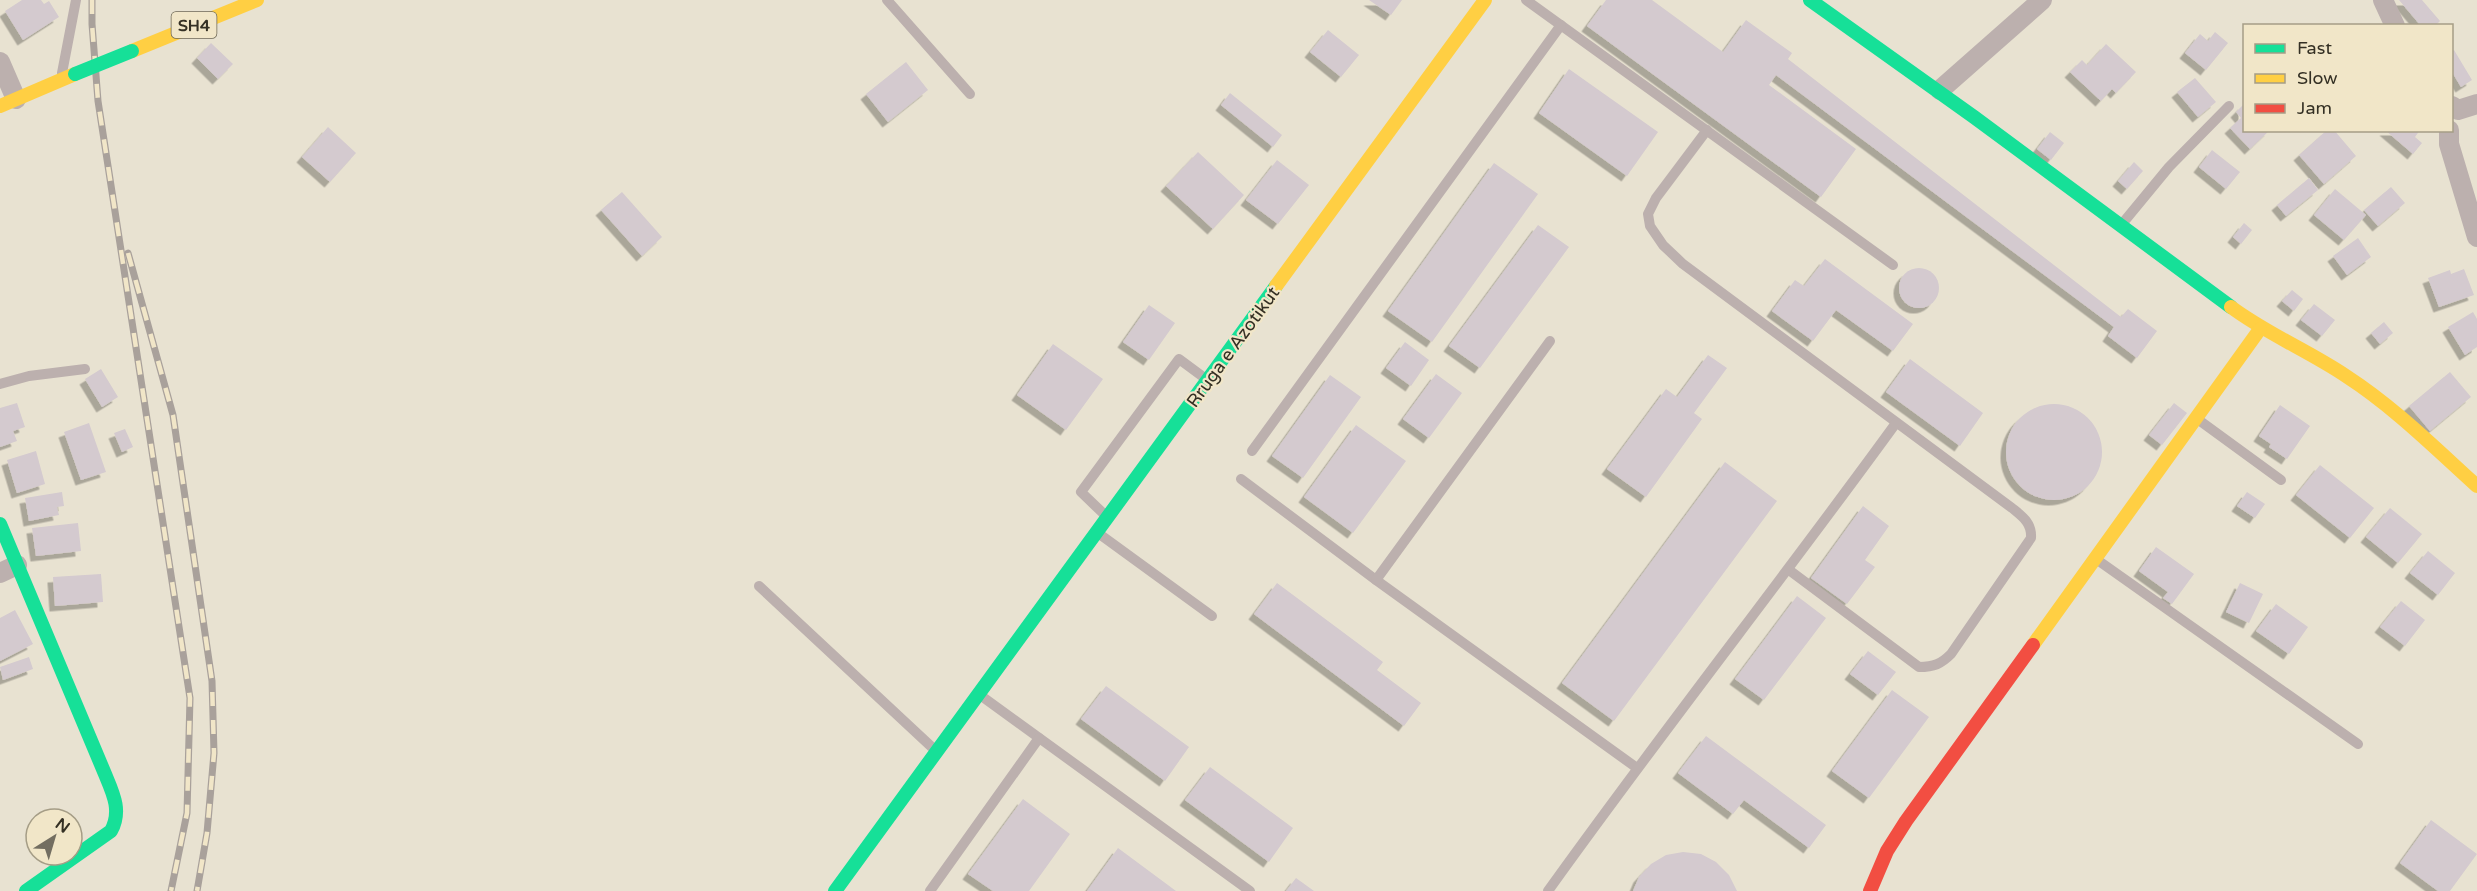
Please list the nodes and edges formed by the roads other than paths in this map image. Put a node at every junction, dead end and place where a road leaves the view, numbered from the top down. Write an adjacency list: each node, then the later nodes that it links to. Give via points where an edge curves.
1 (76, 0): 12 (lane)
2 (257, 0): 12 (street, SH4, bridge)
3 (887, 0): 14 (lane)
4 (1485, 0): 27 (street, Rruga e Azotikut)
5 (1526, 0): 10 (lane)
6 (1810, 0): 13 (street)
7 (2042, 0): 13 (street)
8 (2383, 0): 9 (street)
9 (2395, 24)
10 (1561, 25): 19 (lane); 31 (lane)
11 (0, 62): 15 (street)
12 (61, 80): 15 (street, SH4)
13 (1940, 90): 21 (street)
14 (970, 94)
15 (8, 103)
16 (2477, 104): 18 (street, via 2458,110)
17 (2229, 106): 21 (lane, via 2169,167)
18 (2453, 107)
19 (1707, 130): 23 (lane); 30 (lane, via 1656,198 1648,214 1650,226 1683,264)
20 (2450, 132): 22 (street, via 2449,144)
21 (2121, 226): 24 (street)
22 (2477, 237)
23 (1893, 265)
24 (2260, 329): 29 (street); 34 (street, via 2326,363 2356,384 2402,418)
25 (1550, 341): 41 (lane)
26 (85, 369): 28 (lane, via 28,376)
27 (1209, 380): 35 (street, Rruga e Azotikut); 35 (lane, via 1179,359 1081,492)
28 (0, 384)
29 (2196, 418): 33 (lane); 38 (street)
30 (1896, 423): 40 (lane); 40 (lane, via 2012,508 2027,520 2032,530 2026,547 1951,654 1941,664 1919,667)
31 (1252, 451)
32 (1241, 479): 41 (lane)
33 (2281, 480)
34 (2477, 486)
35 (1108, 518): 37 (street, Rruga e Azotikut)
36 (0, 524): 39 (street)
37 (1098, 533): 43 (lane); 44 (street, Rruga e Azotikut)
38 (2096, 559): 46 (lane); 54 (street, via 1906,821)
39 (8, 569): 50 (street, via 117,807 111,831)
40 (1789, 570): 48 (lane)
41 (1376, 580): 48 (lane)
42 (759, 586): 47 (lane)
43 (1212, 616)
44 (980, 695): 45 (lane); 47 (street, Rruga e Azotikut)
45 (1039, 738): 51 (lane); 52 (lane)
46 (2358, 744)
47 (937, 753): 49 (street, Rruga e Azotikut)
48 (1636, 768): 53 (lane)
49 (839, 890)
50 (26, 891)
51 (930, 891)
52 (1250, 891)
53 (1548, 891)
54 (1869, 891)

